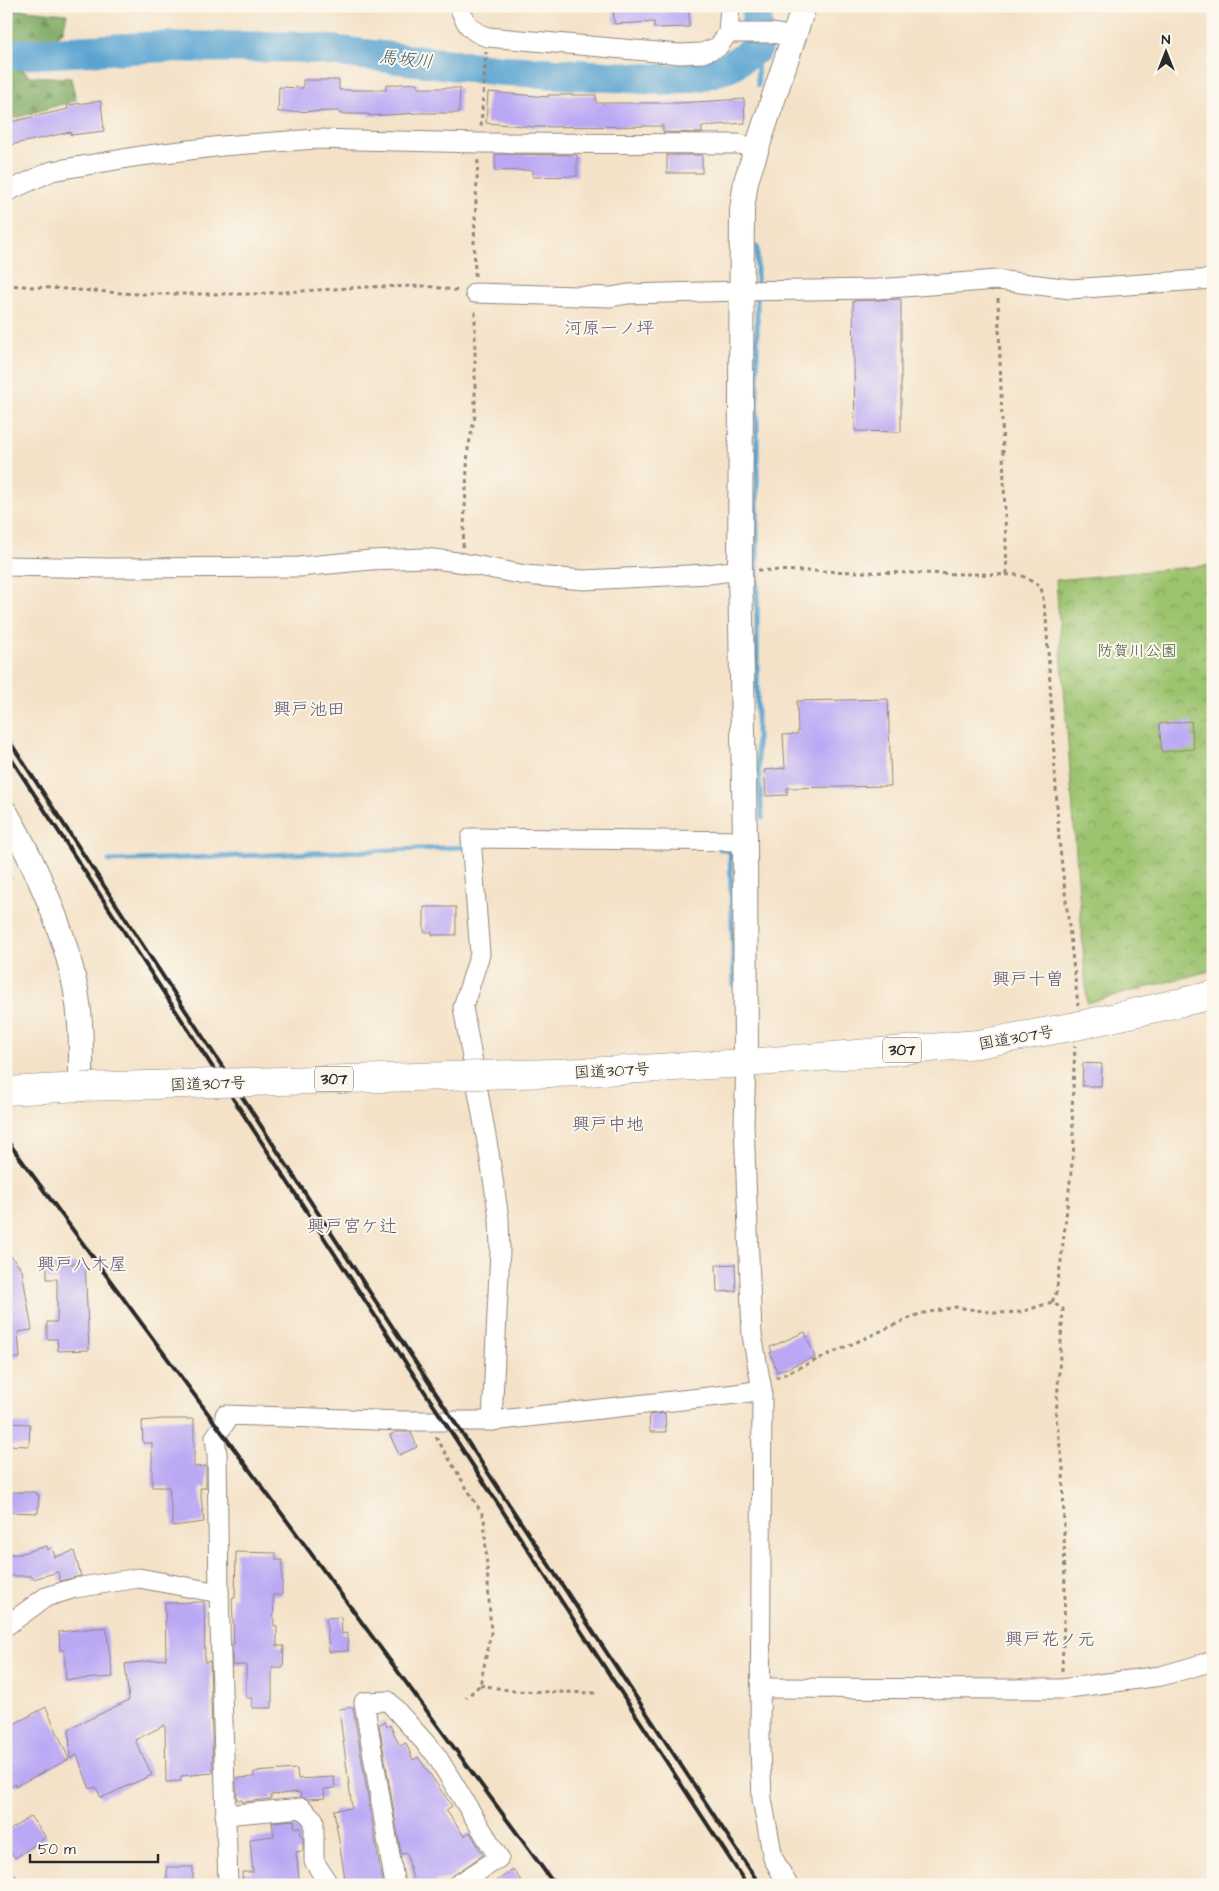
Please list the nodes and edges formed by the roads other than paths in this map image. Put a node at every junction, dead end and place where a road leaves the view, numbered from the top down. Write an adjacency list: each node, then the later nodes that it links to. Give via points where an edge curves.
1 (459, 6): 4 (street, via 463,18 476,34 488,38 680,54 702,53 718,47)
2 (730, 6): 4 (street)
3 (804, 6): 5 (street)
4 (733, 34): 5 (street)
5 (783, 35): 6 (street)
6 (756, 149): 7 (street, via 740,144 316,139 140,156 52,172); 9 (street, via 746,180 742,210)
7 (6, 192)
8 (1213, 279): 9 (street, via 1071,289 997,280 877,289)
9 (741, 291): 10 (street, via 611,297); 12 (street)
10 (475, 293)
11 (6, 566): 12 (street, via 299,567 425,558 525,575 584,580)
12 (740, 570): 14 (street)
13 (6, 814): 17 (street, via 22,840 40,881 66,954 76,992)
14 (745, 841): 16 (street); 20 (street, via 471,838 480,954 463,1007 499,1218)
15 (1213, 995): 16 (highway, 国道307号 / 307, via 978,1044)
16 (746, 1063): 17 (highway, 国道307号 / 307, bridge, via 586,1072); 19 (street, via 744,1124 752,1335)
17 (81, 1087): 18 (highway, 国道307号 / 307)
18 (6, 1091)
19 (761, 1386): 20 (street, via 736,1394); 24 (street)
20 (492, 1421): 21 (street, via 225,1415 225,1422 215,1437)
21 (219, 1593): 22 (street, via 139,1578 75,1588 46,1597); 25 (street)
22 (6, 1626)
23 (1213, 1661): 24 (street, via 1161,1676 1061,1690)
24 (761, 1688): 30 (street, via 762,1799 772,1858)
25 (226, 1815): 26 (street); 27 (street, via 302,1808 314,1820 314,1861)
26 (228, 1885)
27 (330, 1885)
28 (395, 1885): 29 (street, via 364,1702 388,1700 436,1755 499,1858)
29 (457, 1885)
30 (788, 1885)

